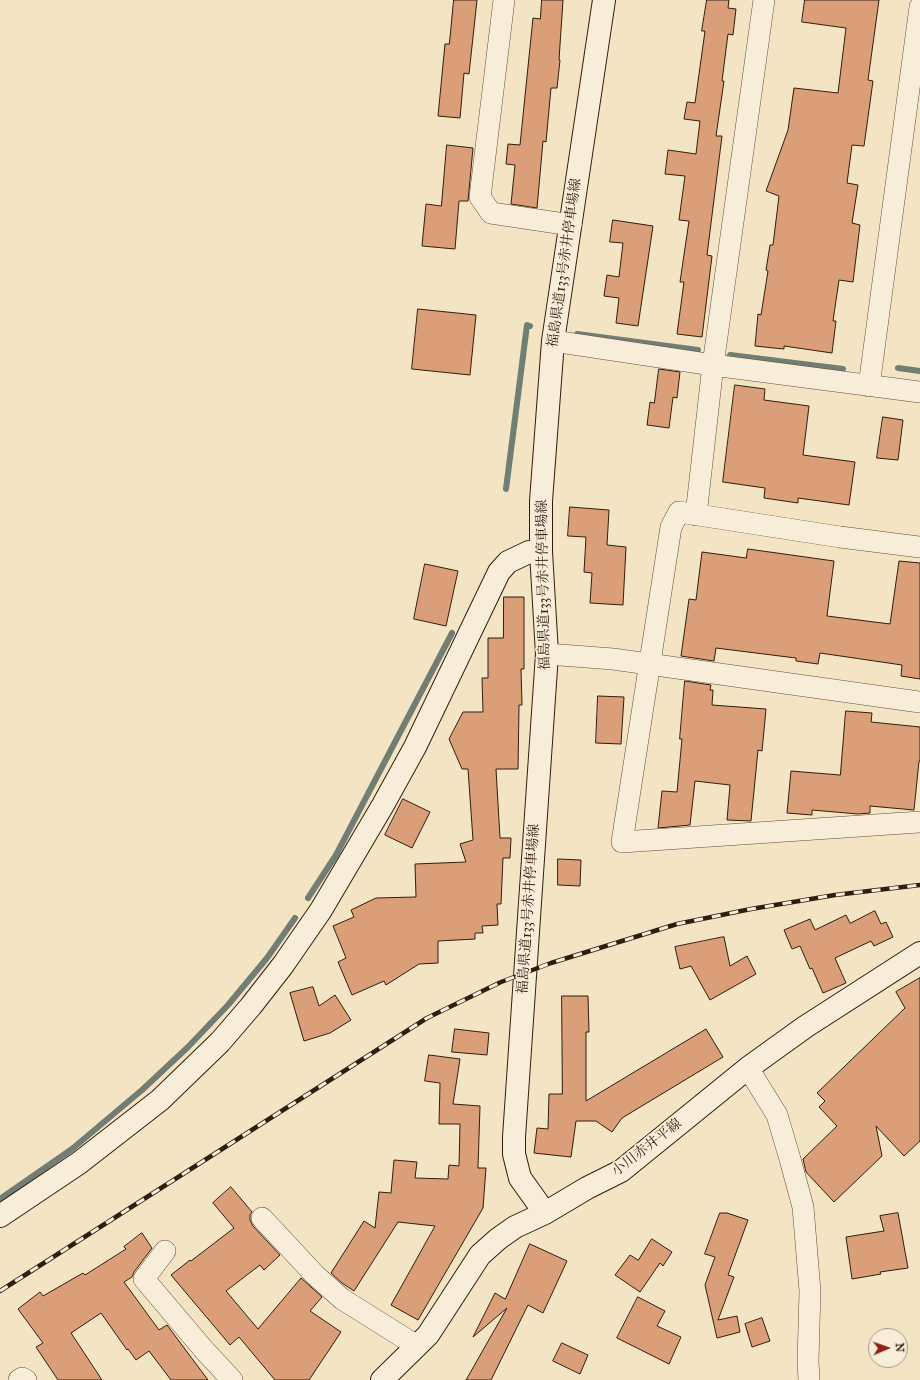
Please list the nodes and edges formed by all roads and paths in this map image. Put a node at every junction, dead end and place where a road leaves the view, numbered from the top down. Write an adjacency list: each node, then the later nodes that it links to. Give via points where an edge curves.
1 (504, 0): 6 (street, via 480,197 491,213)
2 (604, 0): 6 (main road, 福島県道133号赤井停車場線)
3 (764, 0): 8 (street)
4 (920, 7): 5 (street)
5 (918, 35): 9 (street)
6 (571, 224): 7 (main road, 福島県道133号赤井停車場線)
7 (554, 341): 8 (street); 13 (main road, 福島県道133号赤井停車場線, via 541,501)
8 (713, 365): 9 (street); 11 (street)
9 (869, 386): 10 (street)
10 (920, 392)
11 (696, 515): 12 (street); 15 (street, via 679,512 670,526)
12 (920, 547)
13 (541, 552): 14 (main road, 福島県道133号赤井停車場線); 21 (main road, via 529,552 508,562 499,572 415,747 383,805 321,910 251,1006 220,1042 160,1100 79,1163)
14 (547, 654): 15 (street); 20 (main road, 福島県道133号赤井停車場線, via 514,1137 514,1154 520,1178)
15 (650, 664): 16 (street); 17 (street, via 622,842)
16 (920, 702)
17 (920, 822)
18 (920, 953): 19 (main road, 小川赤井平線, via 805,1027)
19 (748, 1068): 20 (main road, 小川赤井平線, via 621,1171); 29 (street, via 776,1115 804,1207 810,1291)
20 (545, 1213): 24 (main road, 小川赤井平線, via 515,1227 480,1255 436,1324)
21 (0, 1216)
22 (262, 1218): 24 (street, via 315,1275 342,1299)
23 (165, 1252): 27 (street, via 144,1280)
24 (417, 1346): 28 (main road, 小川赤井平線)
25 (19, 1380): 26 (street)
26 (26, 1380)
27 (232, 1380)
28 (382, 1380)
29 (809, 1380)

